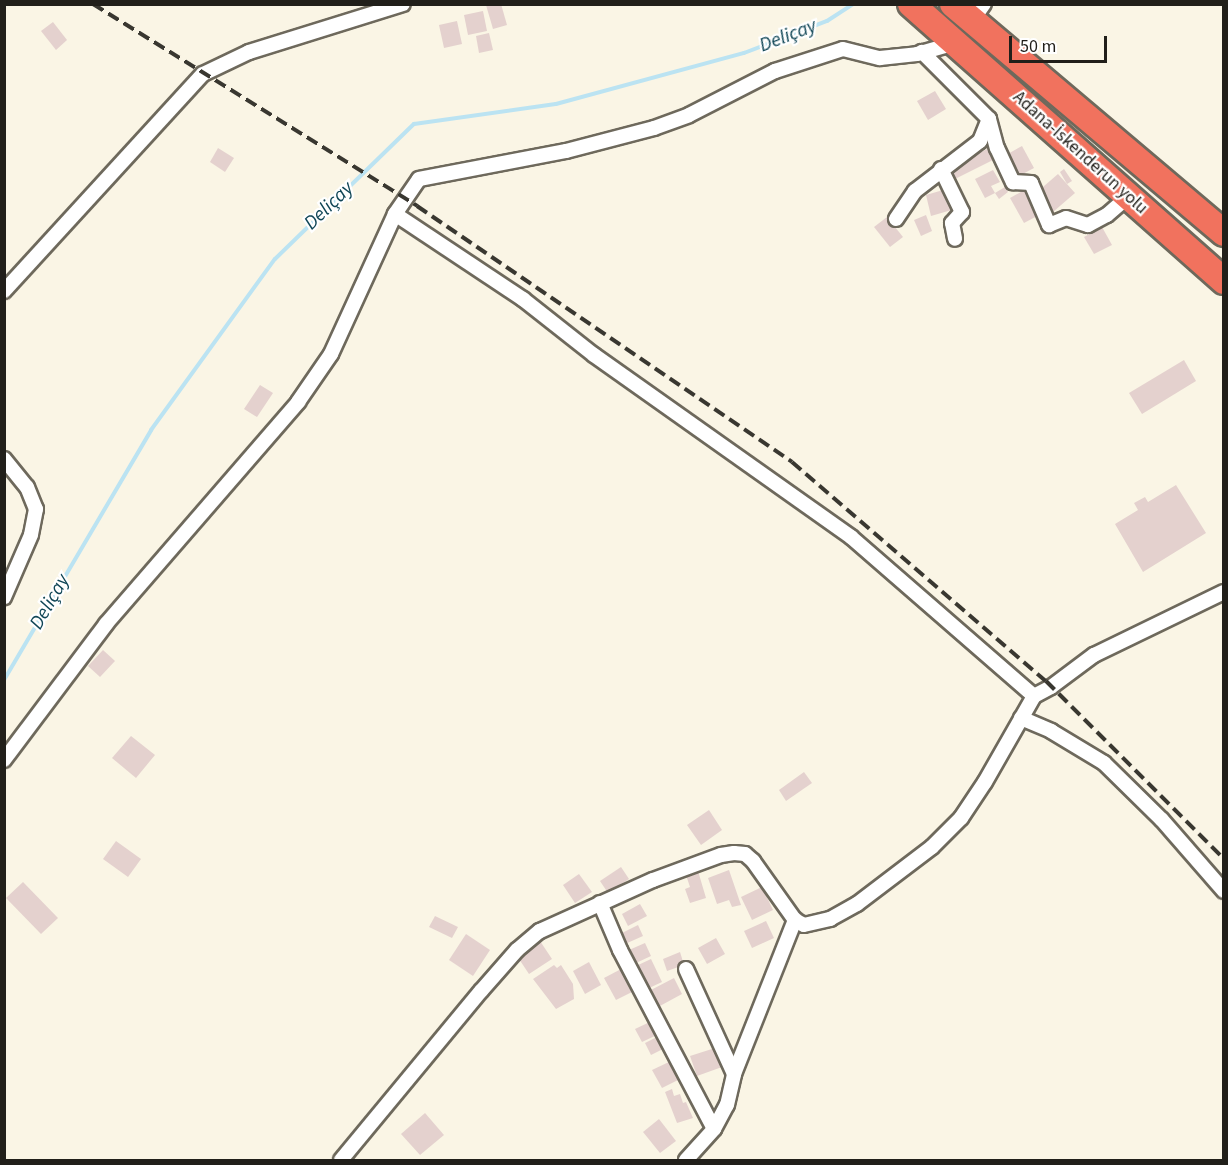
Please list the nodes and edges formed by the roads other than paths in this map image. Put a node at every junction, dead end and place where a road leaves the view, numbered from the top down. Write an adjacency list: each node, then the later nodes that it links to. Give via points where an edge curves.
1 (403, 4): 15 (street, via 249,52 203,74)
2 (911, 4): 5 (highway, Adana-İskenderun yolu)
3 (953, 4): 4 (highway, Adana-İskenderun yolu)
4 (978, 13): 12 (highway, Adana-İskenderun yolu)
5 (956, 42): 6 (street); 9 (highway, Adana-İskenderun yolu)
6 (922, 52): 7 (street); 10 (street, via 880,58 843,49 811,58 654,128 566,151 419,180)
7 (989, 119): 8 (street, via 980,141); 9 (street, via 1013,182 1031,183 1049,225 1066,218 1088,225)
8 (941, 169): 11 (street, via 915,190); 13 (street, via 962,212 952,223)
9 (1128, 197): 14 (highway, Adana-İskenderun yolu)
10 (395, 214): 19 (street, via 523,299 594,355 851,537); 21 (street, via 331,354 298,402 106,624)
11 (896, 219)
12 (1221, 228)
13 (956, 239)
14 (1224, 281)
15 (4, 291)
16 (4, 459): 18 (street, via 27,487 36,510 31,536)
17 (1224, 592): 19 (street, via 1094,655)
18 (4, 597)
19 (1034, 696): 20 (street)
20 (1021, 718): 22 (street, via 1104,762); 24 (street, via 961,818 932,847 857,904 819,923 804,925)
21 (4, 760)
22 (1224, 891)
23 (600, 903): 24 (street, via 721,855 745,854); 27 (street, via 620,950); 28 (street, via 540,931 517,950)
24 (795, 920): 26 (street)
25 (686, 969): 26 (street)
26 (734, 1074): 27 (street, via 727,1106)
27 (714, 1129): 29 (street)
28 (341, 1161)
29 (686, 1161)

